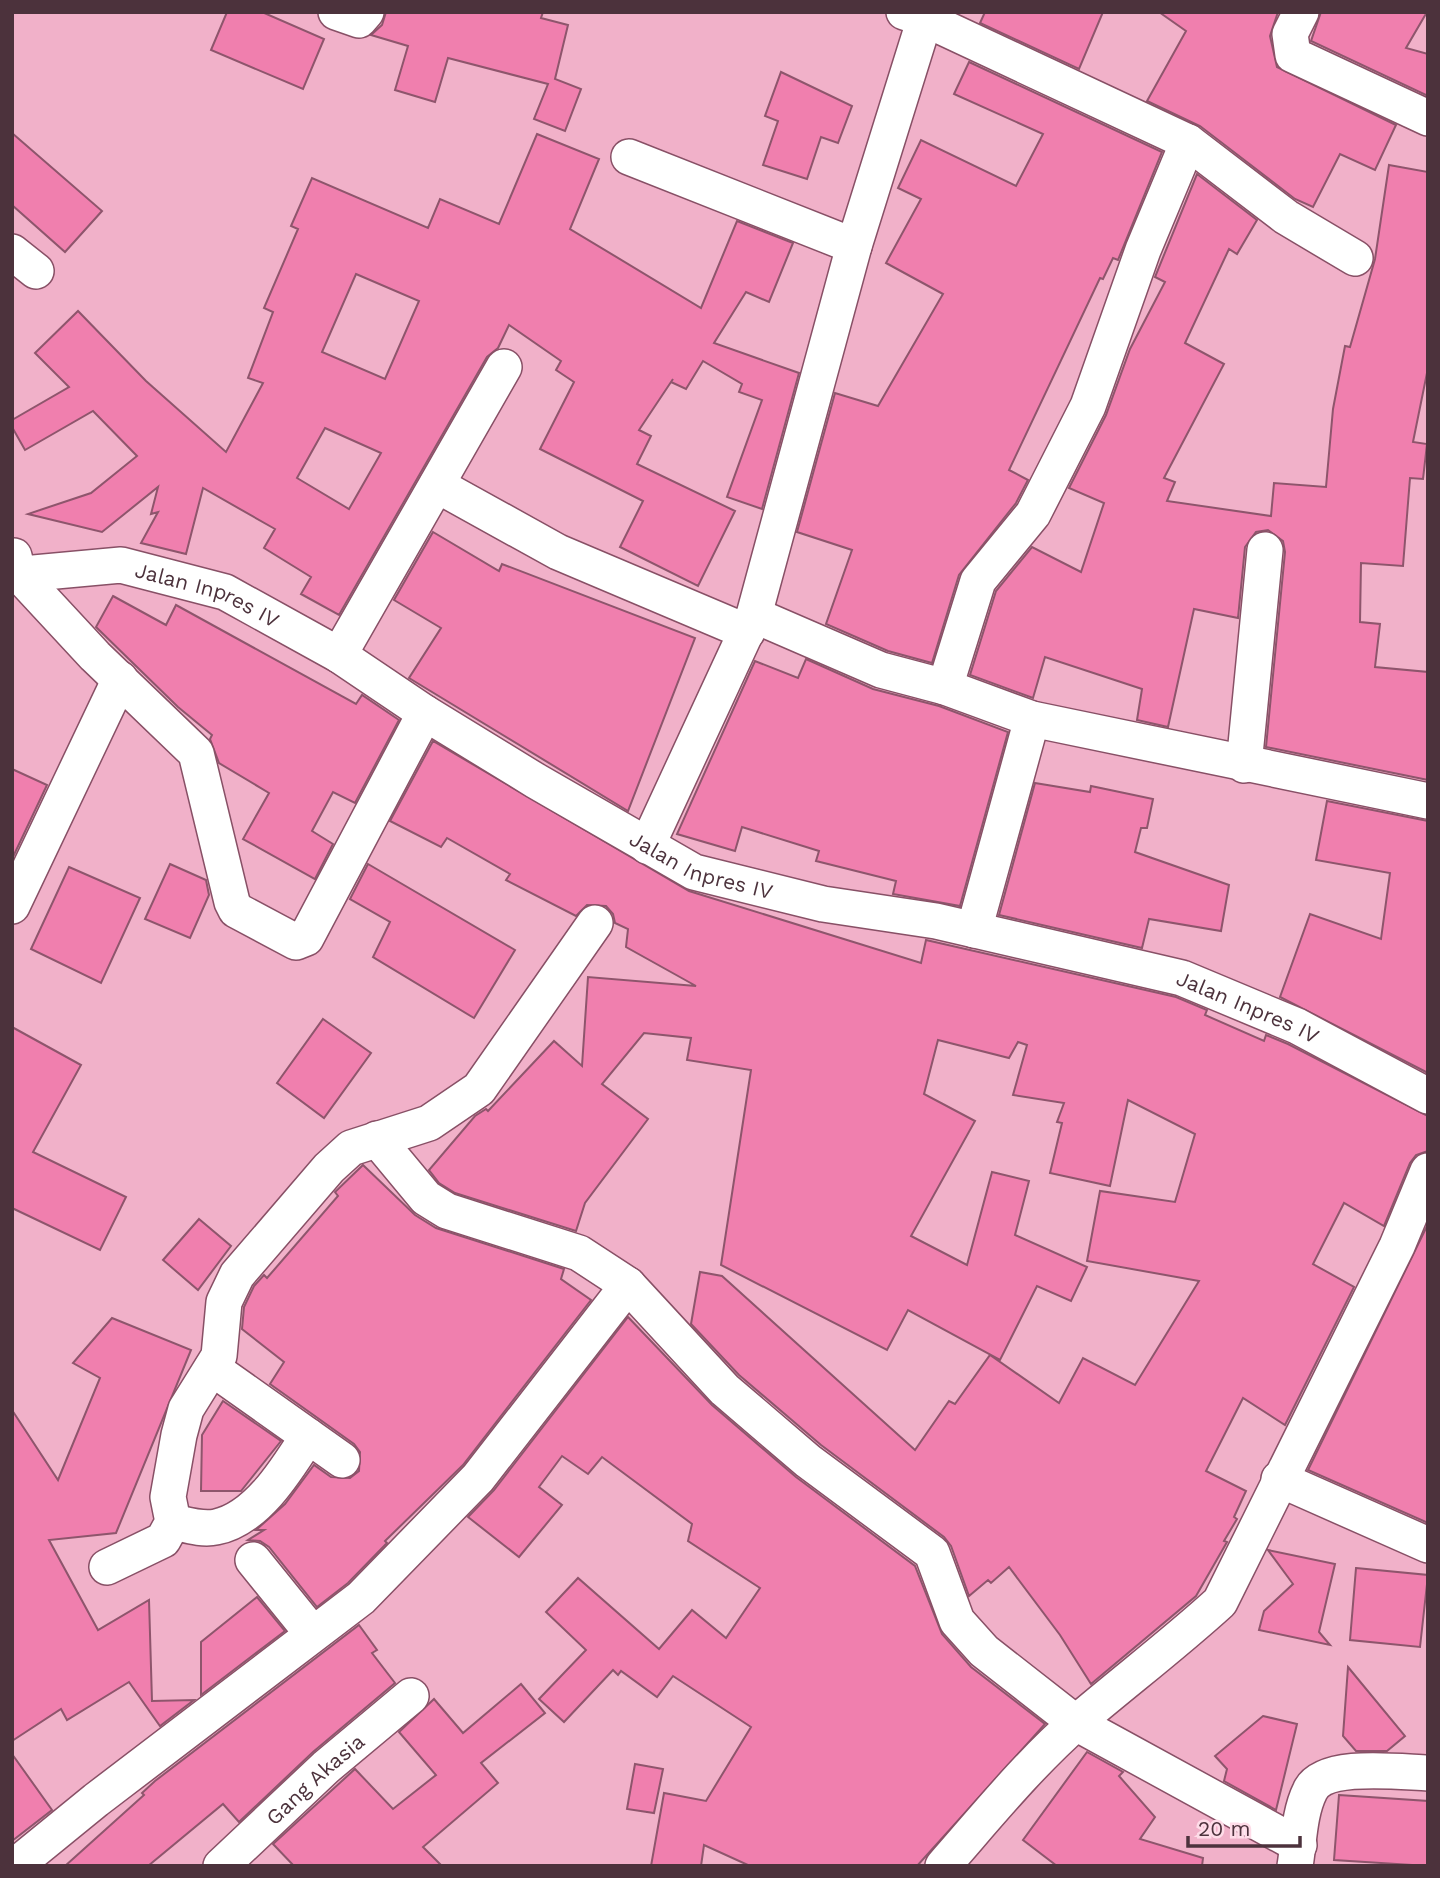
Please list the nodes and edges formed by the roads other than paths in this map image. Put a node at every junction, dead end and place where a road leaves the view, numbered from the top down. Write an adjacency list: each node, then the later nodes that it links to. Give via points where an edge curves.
1 (336, 12): 2 (street, via 359,20)
2 (366, 12)
3 (1301, 12): 5 (street, via 1290,34 1293,55)
4 (918, 14): 6 (street); 8 (street)
5 (1428, 118)
6 (1188, 142): 9 (street, via 1286,218); 17 (street, via 1143,250 1088,406 1033,514 978,581)
7 (629, 157): 8 (street)
8 (854, 246): 14 (street)
9 (1355, 258)
10 (504, 367): 11 (street)
11 (437, 485): 14 (street, via 558,552); 15 (street)
12 (1265, 550): 20 (street)
13 (14, 566): 15 (street, Jalan Inpres IV, via 134,568 225,593); 16 (street)
14 (750, 624): 17 (street); 22 (street)
15 (339, 655): 18 (street, Jalan Inpres IV)
16 (120, 679): 18 (street, via 196,753 219,861 236,909 296,942 306,938); 23 (street)
17 (945, 687): 19 (street)
18 (425, 713): 22 (street, Jalan Inpres IV)
19 (1032, 719): 20 (street); 25 (street)
20 (1244, 765): 21 (street)
21 (1428, 801)
22 (647, 846): 25 (street, Jalan Inpres IV, via 695,872 823,904)
23 (12, 906)
24 (595, 923): 27 (street, via 480,1089 429,1123)
25 (974, 930): 26 (street, Jalan Inpres IV, via 1182,978 1297,1026)
26 (1428, 1096)
27 (377, 1139): 29 (street, via 426,1198 447,1211 579,1253); 30 (street, via 351,1149 329,1168 237,1275 224,1301 219,1356)
28 (1428, 1171): 33 (street, via 1397,1246)
29 (628, 1285): 38 (street, via 478,1478 361,1598); 40 (street, via 725,1390 808,1461 932,1553 957,1621 984,1651)
30 (212, 1368): 31 (street); 34 (street, via 186,1409 179,1435 168,1497)
31 (308, 1436): 32 (street); 34 (street, via 278,1483 236,1520 201,1528)
32 (342, 1460)
33 (1279, 1479): 35 (street); 40 (street, via 1258,1531 1220,1602)
34 (173, 1522): 37 (street, via 163,1541)
35 (1428, 1545)
36 (253, 1560): 38 (street)
37 (107, 1567)
38 (312, 1633): 43 (street)
39 (411, 1696): 44 (street, Gang Akasia, via 326,1767)
40 (1076, 1723): 42 (street); 45 (street)
41 (1428, 1773): 42 (street, via 1350,1772 1320,1778 1305,1805)
42 (1297, 1855)
43 (15, 1866)
44 (221, 1866)
45 (943, 1866)

